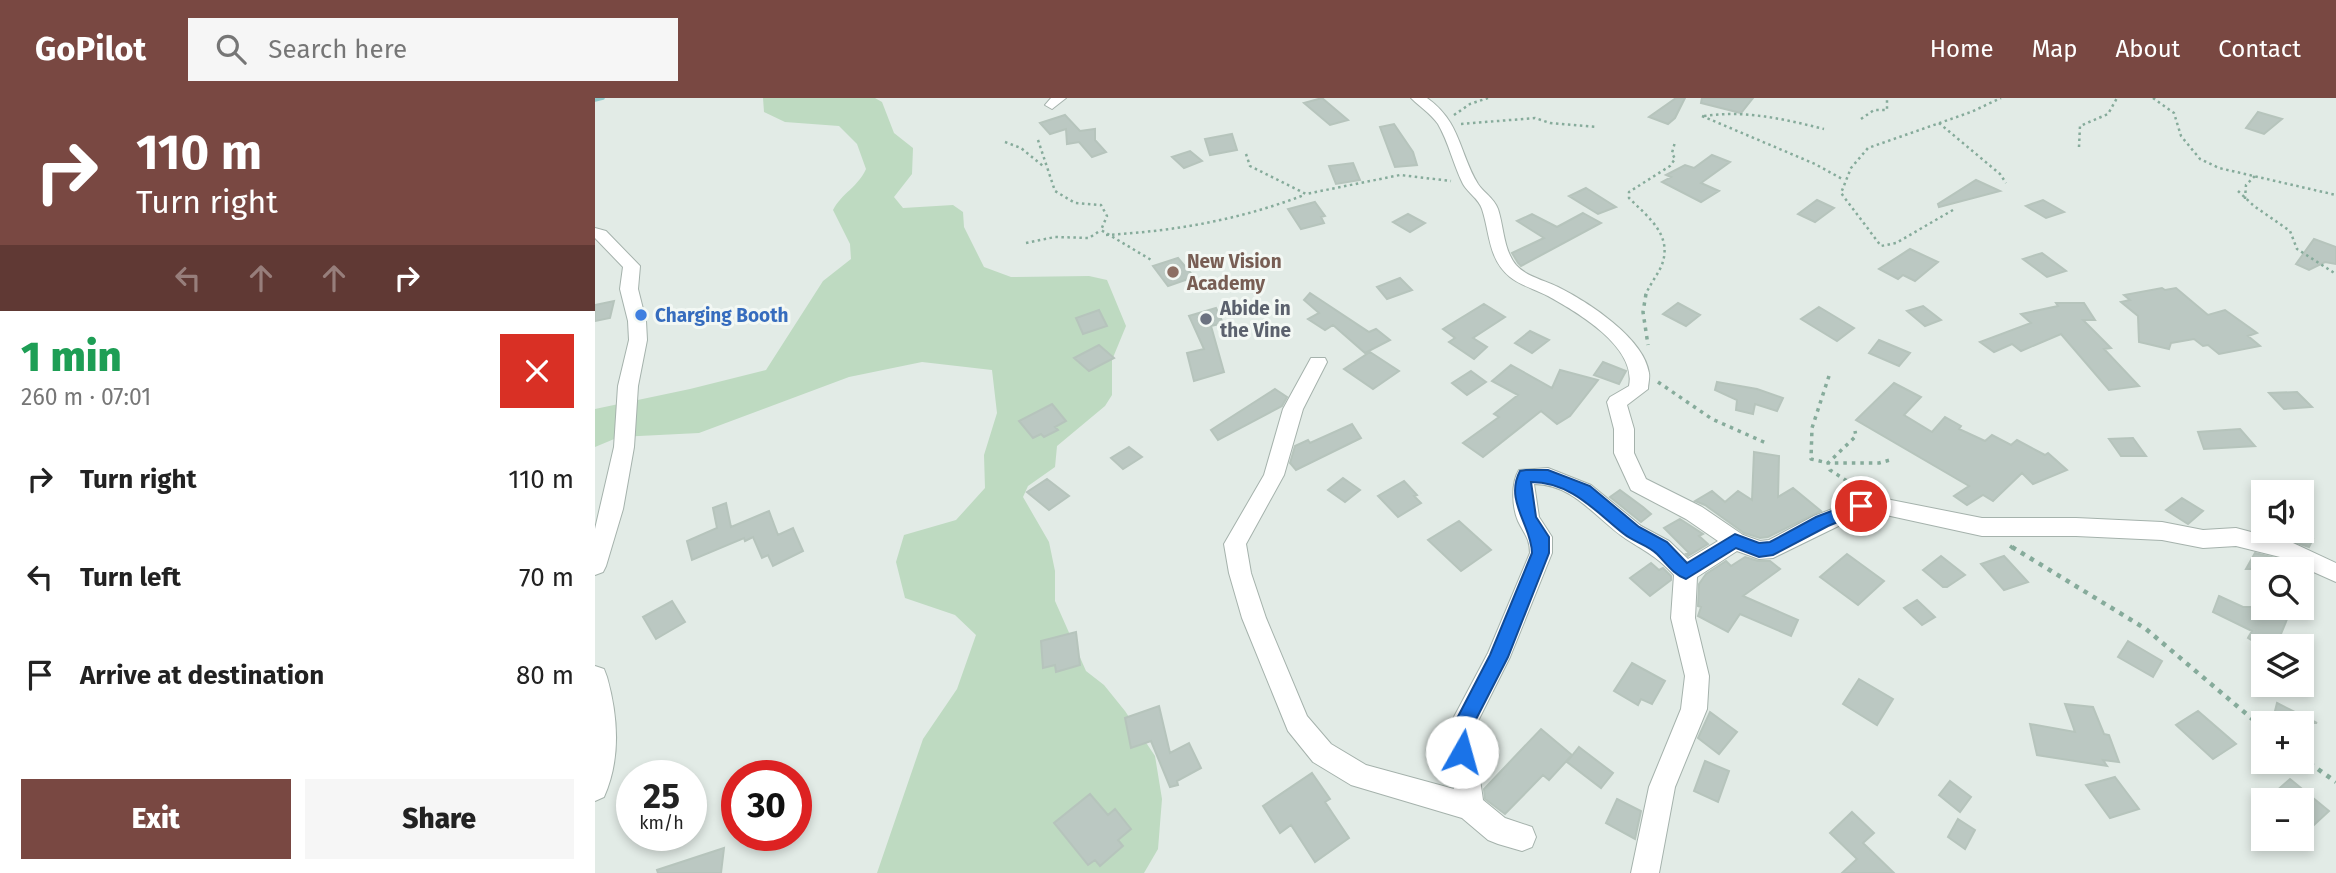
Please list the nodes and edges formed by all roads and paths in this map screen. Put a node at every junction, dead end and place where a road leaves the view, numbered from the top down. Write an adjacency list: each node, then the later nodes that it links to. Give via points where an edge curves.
1 (1418, 98): 8 (street)
2 (1488, 98): 8 (path)
3 (1887, 98): 7 (path, via 1887,110 1874,110)
4 (2001, 98): 9 (path)
5 (2117, 98): 15 (path, via 2108,114 2080,126)
6 (2153, 98): 18 (path, via 2174,113 2181,136 2200,159)
7 (1861, 119)
8 (1441, 121): 10 (path, via 1468,125 1535,118); 21 (street, via 1461,152)
9 (1939, 123): 19 (path, via 1868,148); 20 (path)
10 (1597, 127)
11 (1824, 129): 19 (path, via 1774,116 1702,116)
12 (1038, 140): 17 (path)
13 (1005, 142): 17 (path)
14 (1675, 142): 33 (path, via 1670,166 1629,192 1629,198 1664,233 1666,247 1644,302)
15 (2079, 147)
16 (1245, 154): 23 (path, via 1250,166)
17 (1043, 166): 27 (path, via 1053,177 1055,191 1075,203 1101,205 1107,216)
18 (2256, 175): 24 (path); 25 (path, via 2246,183)
19 (1844, 180): 26 (path, via 1841,192 1881,246 1896,243)
20 (2006, 183)
21 (1473, 187): 23 (path, via 1400,175); 43 (street, via 1490,206 1509,267 1586,310 1628,350 1640,372 1638,389 1617,402 1624,453 1638,484)
22 (2238, 191): 32 (path, via 2246,204 2286,226 2297,239 2297,249)
23 (1306, 194): 29 (path, via 1222,223)
24 (2336, 195)
25 (2245, 202)
26 (1953, 210)
27 (1101, 230): 29 (path); 30 (path, via 1089,238 1055,237)
28 (595, 233): 44 (street, via 632,266 629,289 638,341 628,386 624,447)
29 (1105, 234): 31 (path)
30 (1025, 243)
31 (1153, 261)
32 (2336, 274)
33 (1648, 356)
34 (1318, 362): 52 (street, via 1293,409 1274,475 1235,544 1254,618 1297,723 1322,753 1360,776)
35 (1829, 376): 40 (path, via 1808,445 1811,458)
36 (1653, 378): 38 (path, via 1712,419)
37 (1855, 430): 40 (path, via 1856,436)
38 (1766, 443)
39 (1890, 460): 40 (path)
40 (1828, 463): 41 (path, via 1830,470)
41 (1886, 507): 42 (street, via 1982,527); 43 (street, via 1861,506 1773,549 1759,550)
42 (2004, 527): 46 (street, via 2235,537 2285,549); 48 (path, via 2010,546 2146,629)
43 (1735, 541): 45 (street)
44 (595, 566)
45 (1686, 572): 52 (street, via 1661,547 1633,532 1584,491 1548,476 1526,476 1528,519 1541,537 1541,553 1498,657 1460,730); 54 (street, via 1683,618 1697,676 1694,709 1662,787)
46 (2336, 573)
47 (595, 677): 51 (street, via 603,732)
48 (2251, 718)
49 (2314, 766): 50 (path)
50 (2336, 782)
51 (595, 788)
52 (1470, 807): 53 (street, via 1498,830)
53 (1522, 836)
54 (1645, 873)

